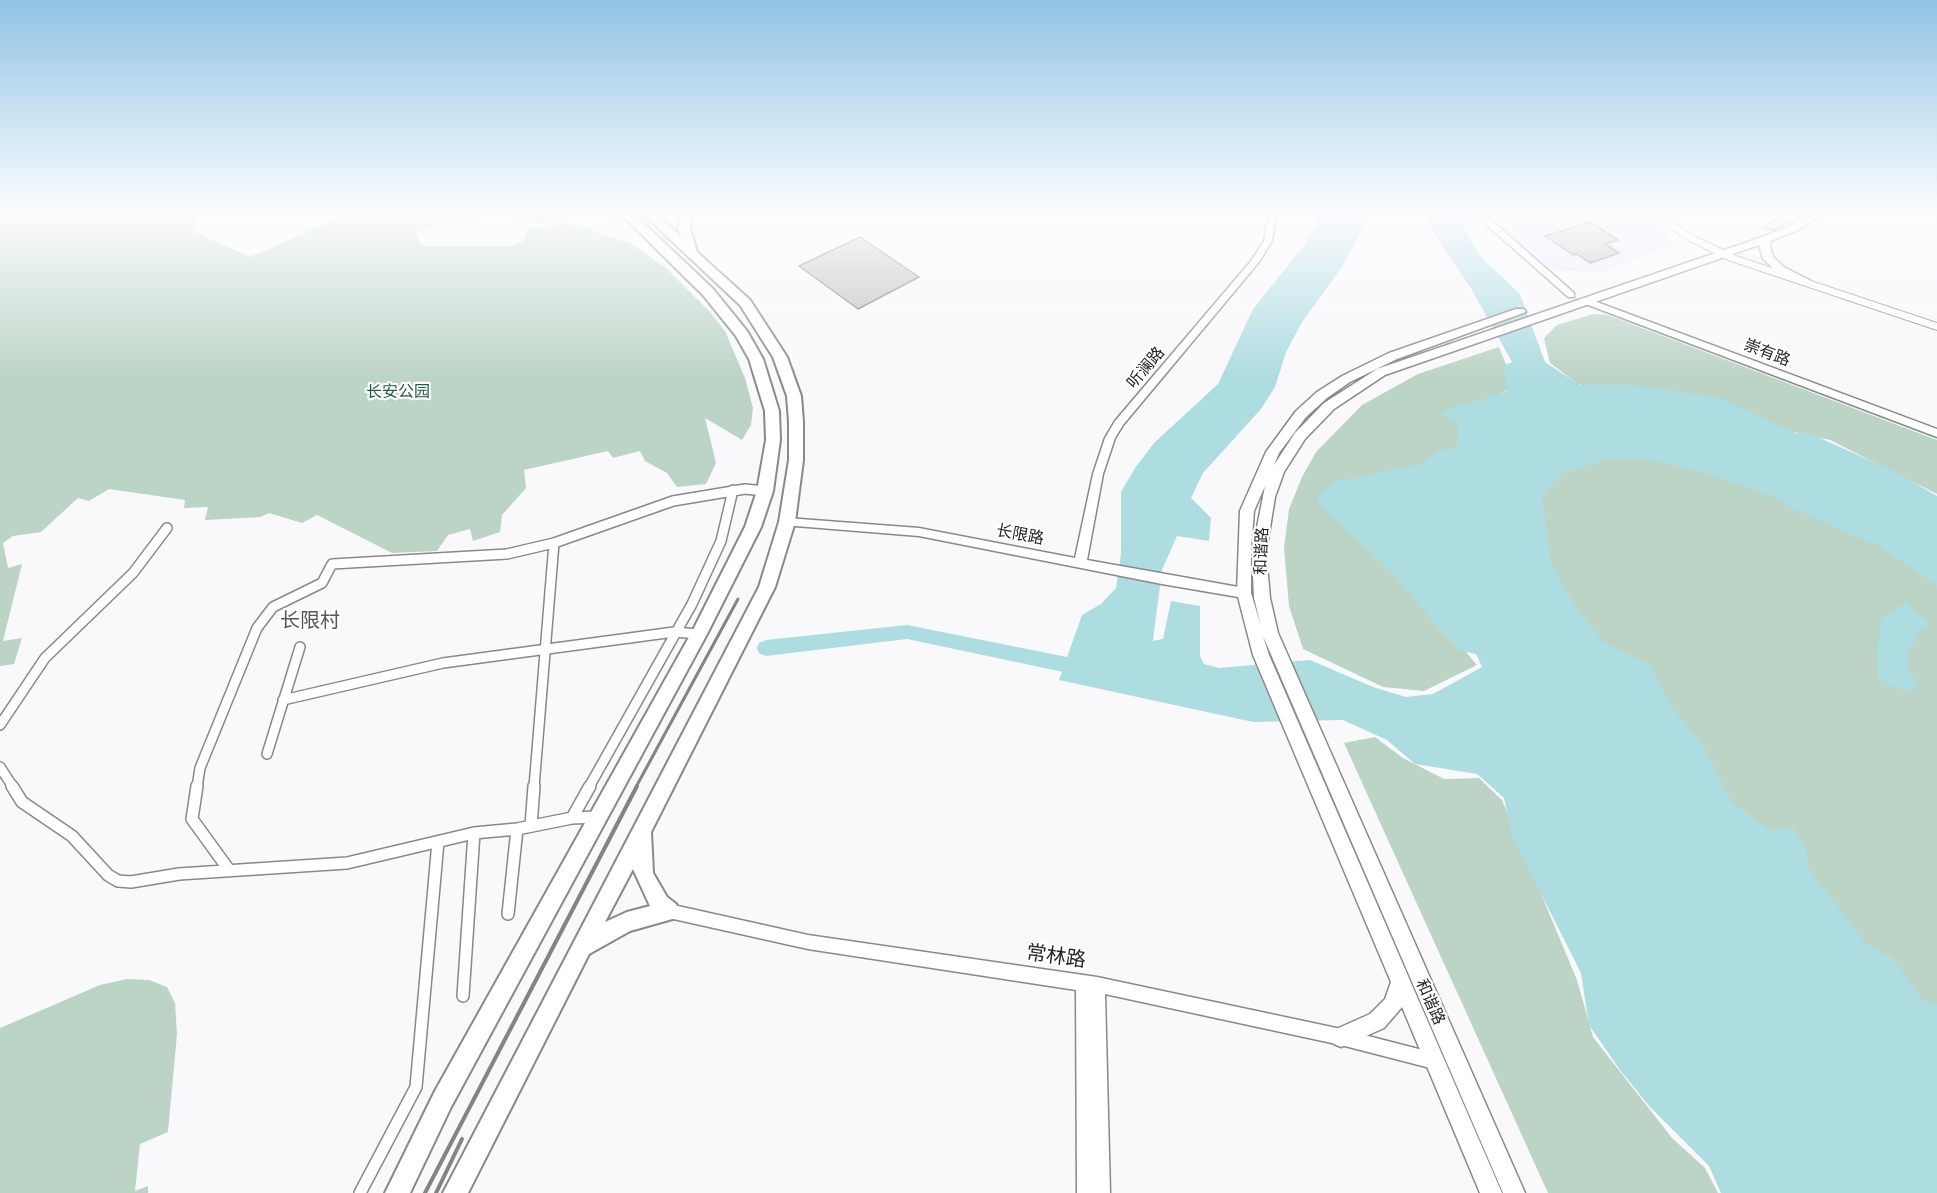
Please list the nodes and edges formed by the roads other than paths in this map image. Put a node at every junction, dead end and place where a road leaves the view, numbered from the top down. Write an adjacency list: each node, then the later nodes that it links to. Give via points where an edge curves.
1 (682, 268): 16 (highway, via 742,334 756,359 772,411 771,463)
2 (709, 268): 17 (highway, via 757,318 786,371 794,396 796,460)
3 (1248, 268): 20 (street, 听澜路, via 1110,438 1098,474)
4 (1538, 268): 10 (street)
5 (1664, 268): 10 (main road, 和谐路)
6 (1675, 268): 11 (main road, 和谐路)
7 (1763, 268): 9 (main road)
8 (1779, 268): 9 (main road)
9 (1807, 283): 12 (main road)
10 (1569, 296): 13 (main road, 和谐路)
11 (1586, 301): 13 (main road, 和谐路); 14 (street, 崇有路)
12 (1937, 327)
13 (1490, 328): 21 (main road, 和谐路, via 1371,365 1322,395 1301,414 1273,452 1247,511); 26 (main road, 和谐路, via 1381,372 1329,406 1300,435 1271,484 1260,536)
14 (1937, 433)
15 (733, 490): 16 (street); 19 (street, via 673,501); 22 (street, via 722,541)
16 (765, 491): 23 (highway, via 753,526)
17 (788, 522): 20 (street, 长限路, via 919,532); 36 (highway, via 766,587)
18 (167, 528): 28 (street, via 133,573 45,658)
19 (554, 543): 25 (street); 40 (street, via 507,554 332,564 322,583 286,600 264,616 200,768 192,810 192,819)
20 (1080, 564): 21 (street, 长限路)
21 (1244, 593): 26 (main road, 和谐路)
22 (674, 632): 23 (street); 25 (street); 34 (street)
23 (699, 634): 33 (highway)
24 (300, 647): 27 (street)
25 (545, 647): 27 (street, via 443,663); 35 (street)
26 (1269, 654): 29 (main road, 和谐路)
27 (283, 700): 30 (street)
28 (0, 725)
29 (1301, 729): 44 (main road, 和谐路); 55 (main road, 和谐路)
30 (267, 754)
31 (0, 767): 32 (street)
32 (5, 784): 40 (street, via 22,802 72,836 118,881)
33 (597, 817): 34 (street); 50 (highway, via 443,1099)
34 (572, 818): 35 (street)
35 (531, 826): 37 (street)
36 (642, 827): 41 (highway, via 644,876 660,904); 43 (highway)
37 (518, 829): 38 (street); 42 (street)
38 (474, 833): 39 (street); 46 (street)
39 (438, 842): 40 (street, via 347,863); 49 (street, via 416,1087)
40 (229, 870)
41 (669, 911): 43 (highway, via 627,922); 45 (street, 常林路, via 808,942)
42 (508, 914)
43 (578, 950): 51 (highway)
44 (1401, 982): 47 (main road, via 1393,1005 1377,1021); 48 (main road, 和谐路)
45 (1090, 984): 47 (street, 常林路); 52 (street); 53 (street)
46 (463, 996)
47 (1341, 1037): 48 (street, 常林路)
48 (1434, 1061): 54 (main road, 和谐路)
49 (360, 1193)
50 (397, 1193)
51 (455, 1193)
52 (1086, 1193)
53 (1101, 1193)
54 (1491, 1193)
55 (1514, 1193)

